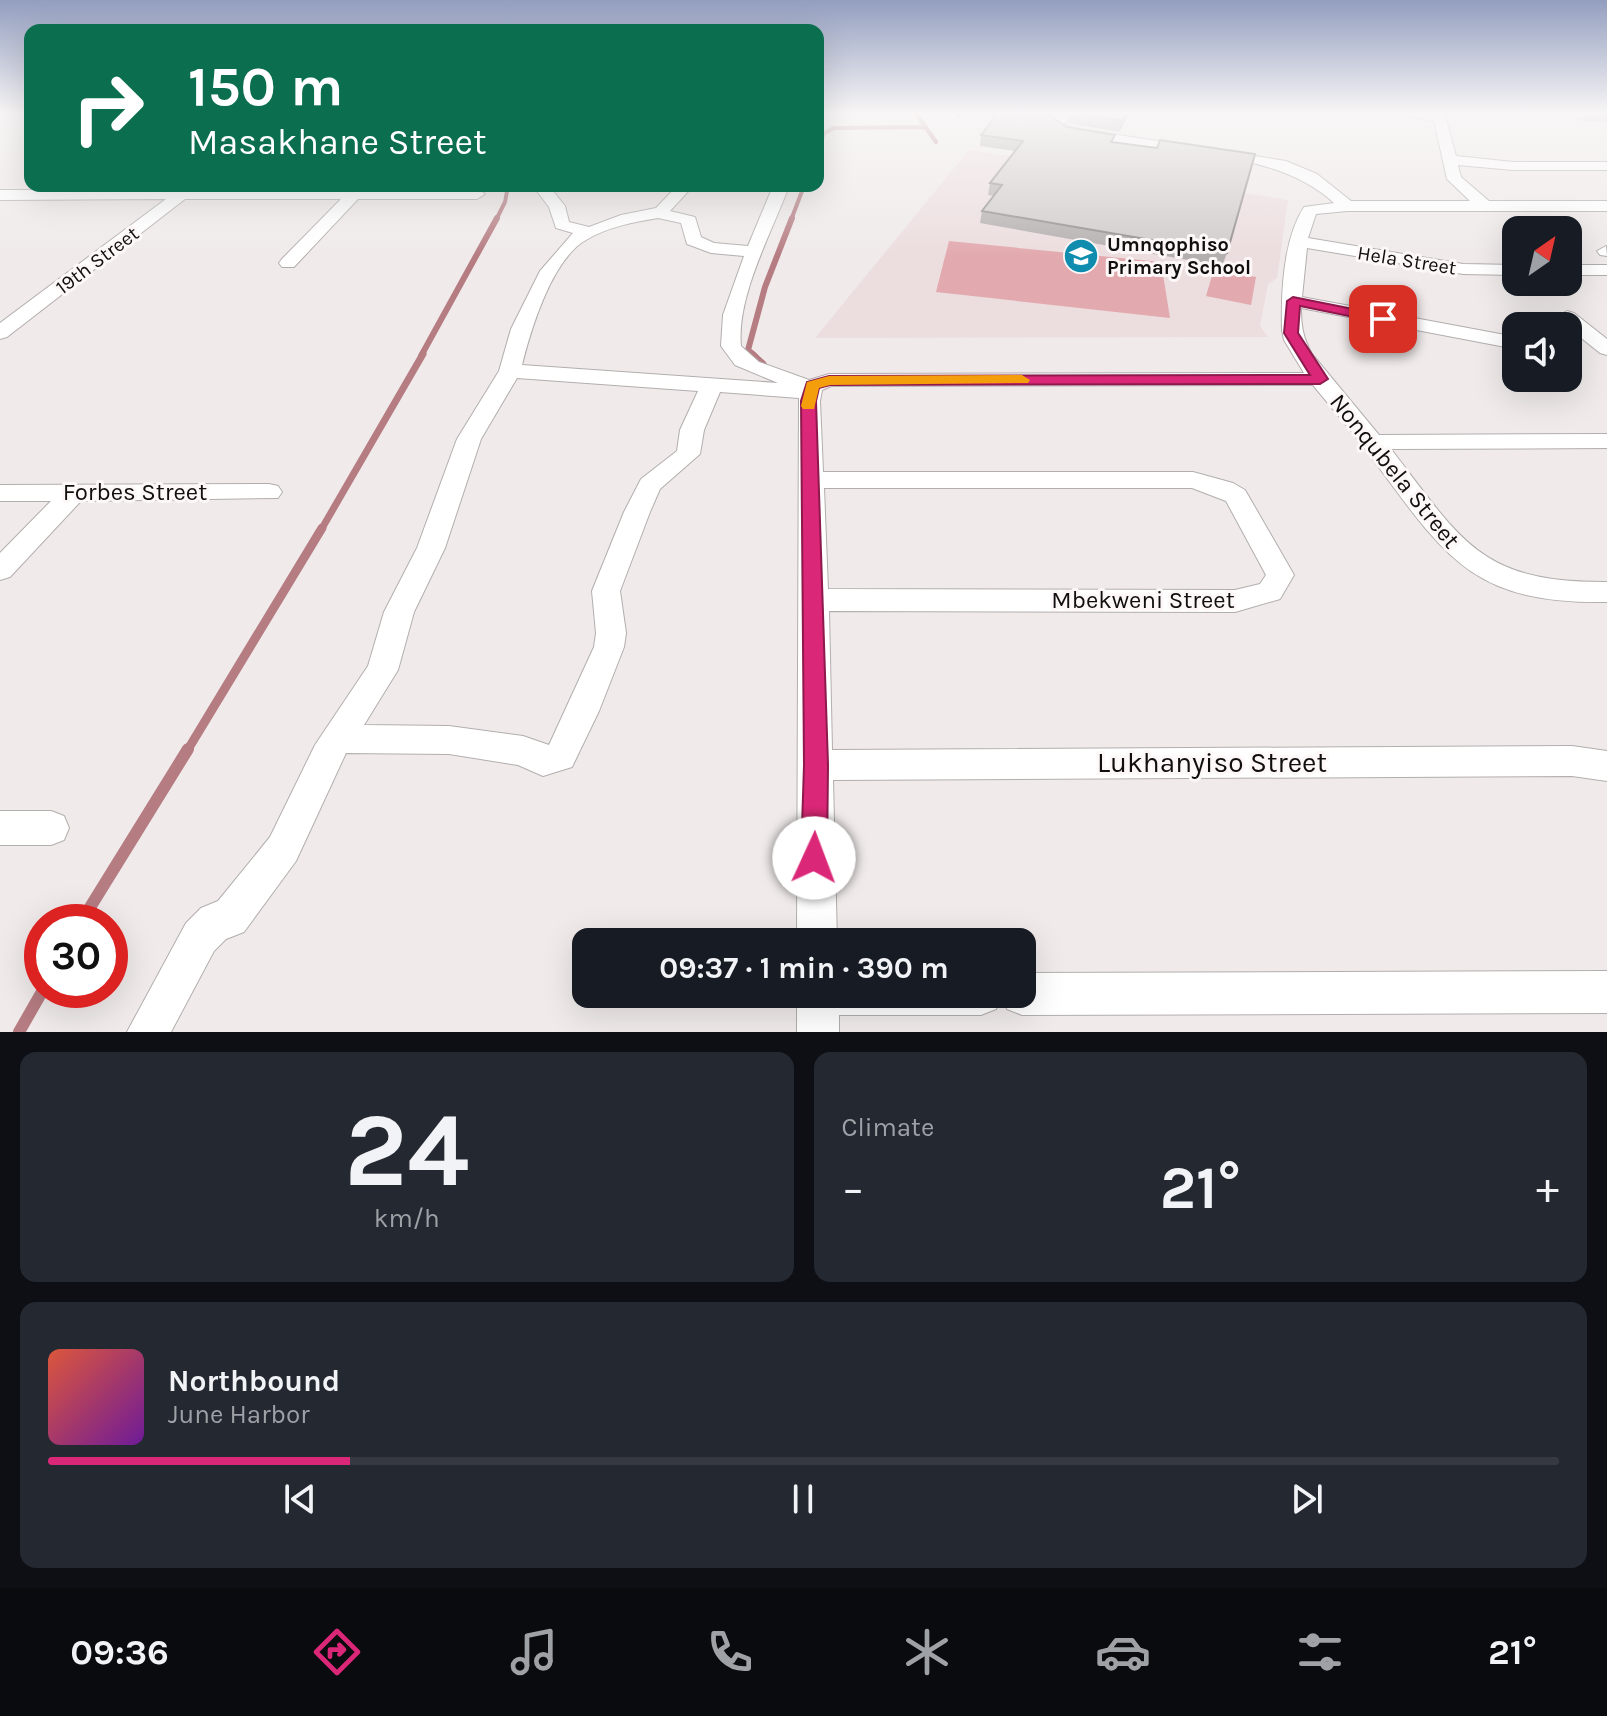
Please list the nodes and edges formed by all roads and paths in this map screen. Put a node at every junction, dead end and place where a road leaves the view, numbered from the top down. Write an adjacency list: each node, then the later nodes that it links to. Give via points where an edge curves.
1 (1263, 160): 15 (street, via 1314,177)
2 (1451, 160): 16 (street, via 1454,179)
3 (1453, 160): 4 (street)
4 (1607, 166)
5 (24, 185): 14 (street)
6 (134, 192): 14 (street)
7 (184, 192): 28 (street, 19th Street)
8 (356, 192): 22 (street)
9 (418, 192): 13 (street)
10 (546, 192): 19 (street, via 562,225)
11 (679, 192): 18 (street, via 660,213)
12 (779, 192): 21 (street)
13 (477, 194)
14 (2, 197)
15 (1347, 206): 16 (street, Nonqubela Street); 20 (street, Nonqubela Street, via 1305,213)
16 (1485, 206): 17 (street, Nonqubela Street)
17 (1607, 206)
18 (653, 212): 19 (street); 21 (street, via 689,220 693,240 711,248)
19 (589, 232): 32 (street, via 570,244 539,287)
20 (1299, 242): 23 (street, Hela Street, via 1463,269); 26 (street, Nonqubela Street)
21 (755, 252): 35 (street, via 740,292 731,348 749,364)
22 (288, 263)
23 (1502, 270)
24 (1582, 270): 25 (street)
25 (1607, 270)
26 (1293, 301): 29 (street); 33 (street, Nonqubela Street, via 1291,333)
27 (1582, 328): 31 (street)
28 (0, 333)
29 (1502, 340)
30 (1582, 345): 31 (street)
31 (1605, 346)
32 (510, 371): 34 (street); 45 (street, via 469,439 431,548 399,612 382,670)
33 (1320, 379): 35 (street, via 829,380); 37 (street, Nonqubela Street)
34 (711, 387): 35 (street); 45 (street, via 692,430 688,454 650,485 637,512 606,591 609,647 560,757 543,761 523,751 449,740)
35 (810, 389): 38 (street)
36 (1607, 441): 37 (street)
37 (1372, 442): 43 (street, Nonqubela Street, via 1452,543 1480,567 1540,590)
38 (812, 480): 44 (street); 44 (street, Mbekweni Street, via 1202,482 1236,496 1280,575 1270,592 1235,601)
39 (269, 492): 41 (street, Forbes Street)
40 (0, 493): 41 (street, Forbes Street)
41 (74, 493): 42 (street)
42 (0, 570)
43 (1607, 592)
44 (814, 600): 46 (street)
45 (337, 739): 54 (street, via 283,849 230,918 215,922 200,937)
46 (816, 765): 47 (street, Lukhanyiso Street, via 1572,761); 50 (street)
47 (1607, 766)
48 (0, 828): 49 (street)
49 (51, 828)
50 (816, 928)
51 (1607, 992): 52 (street)
52 (1036, 994)
53 (818, 1008): 55 (street)
54 (148, 1032)
55 (818, 1032)

